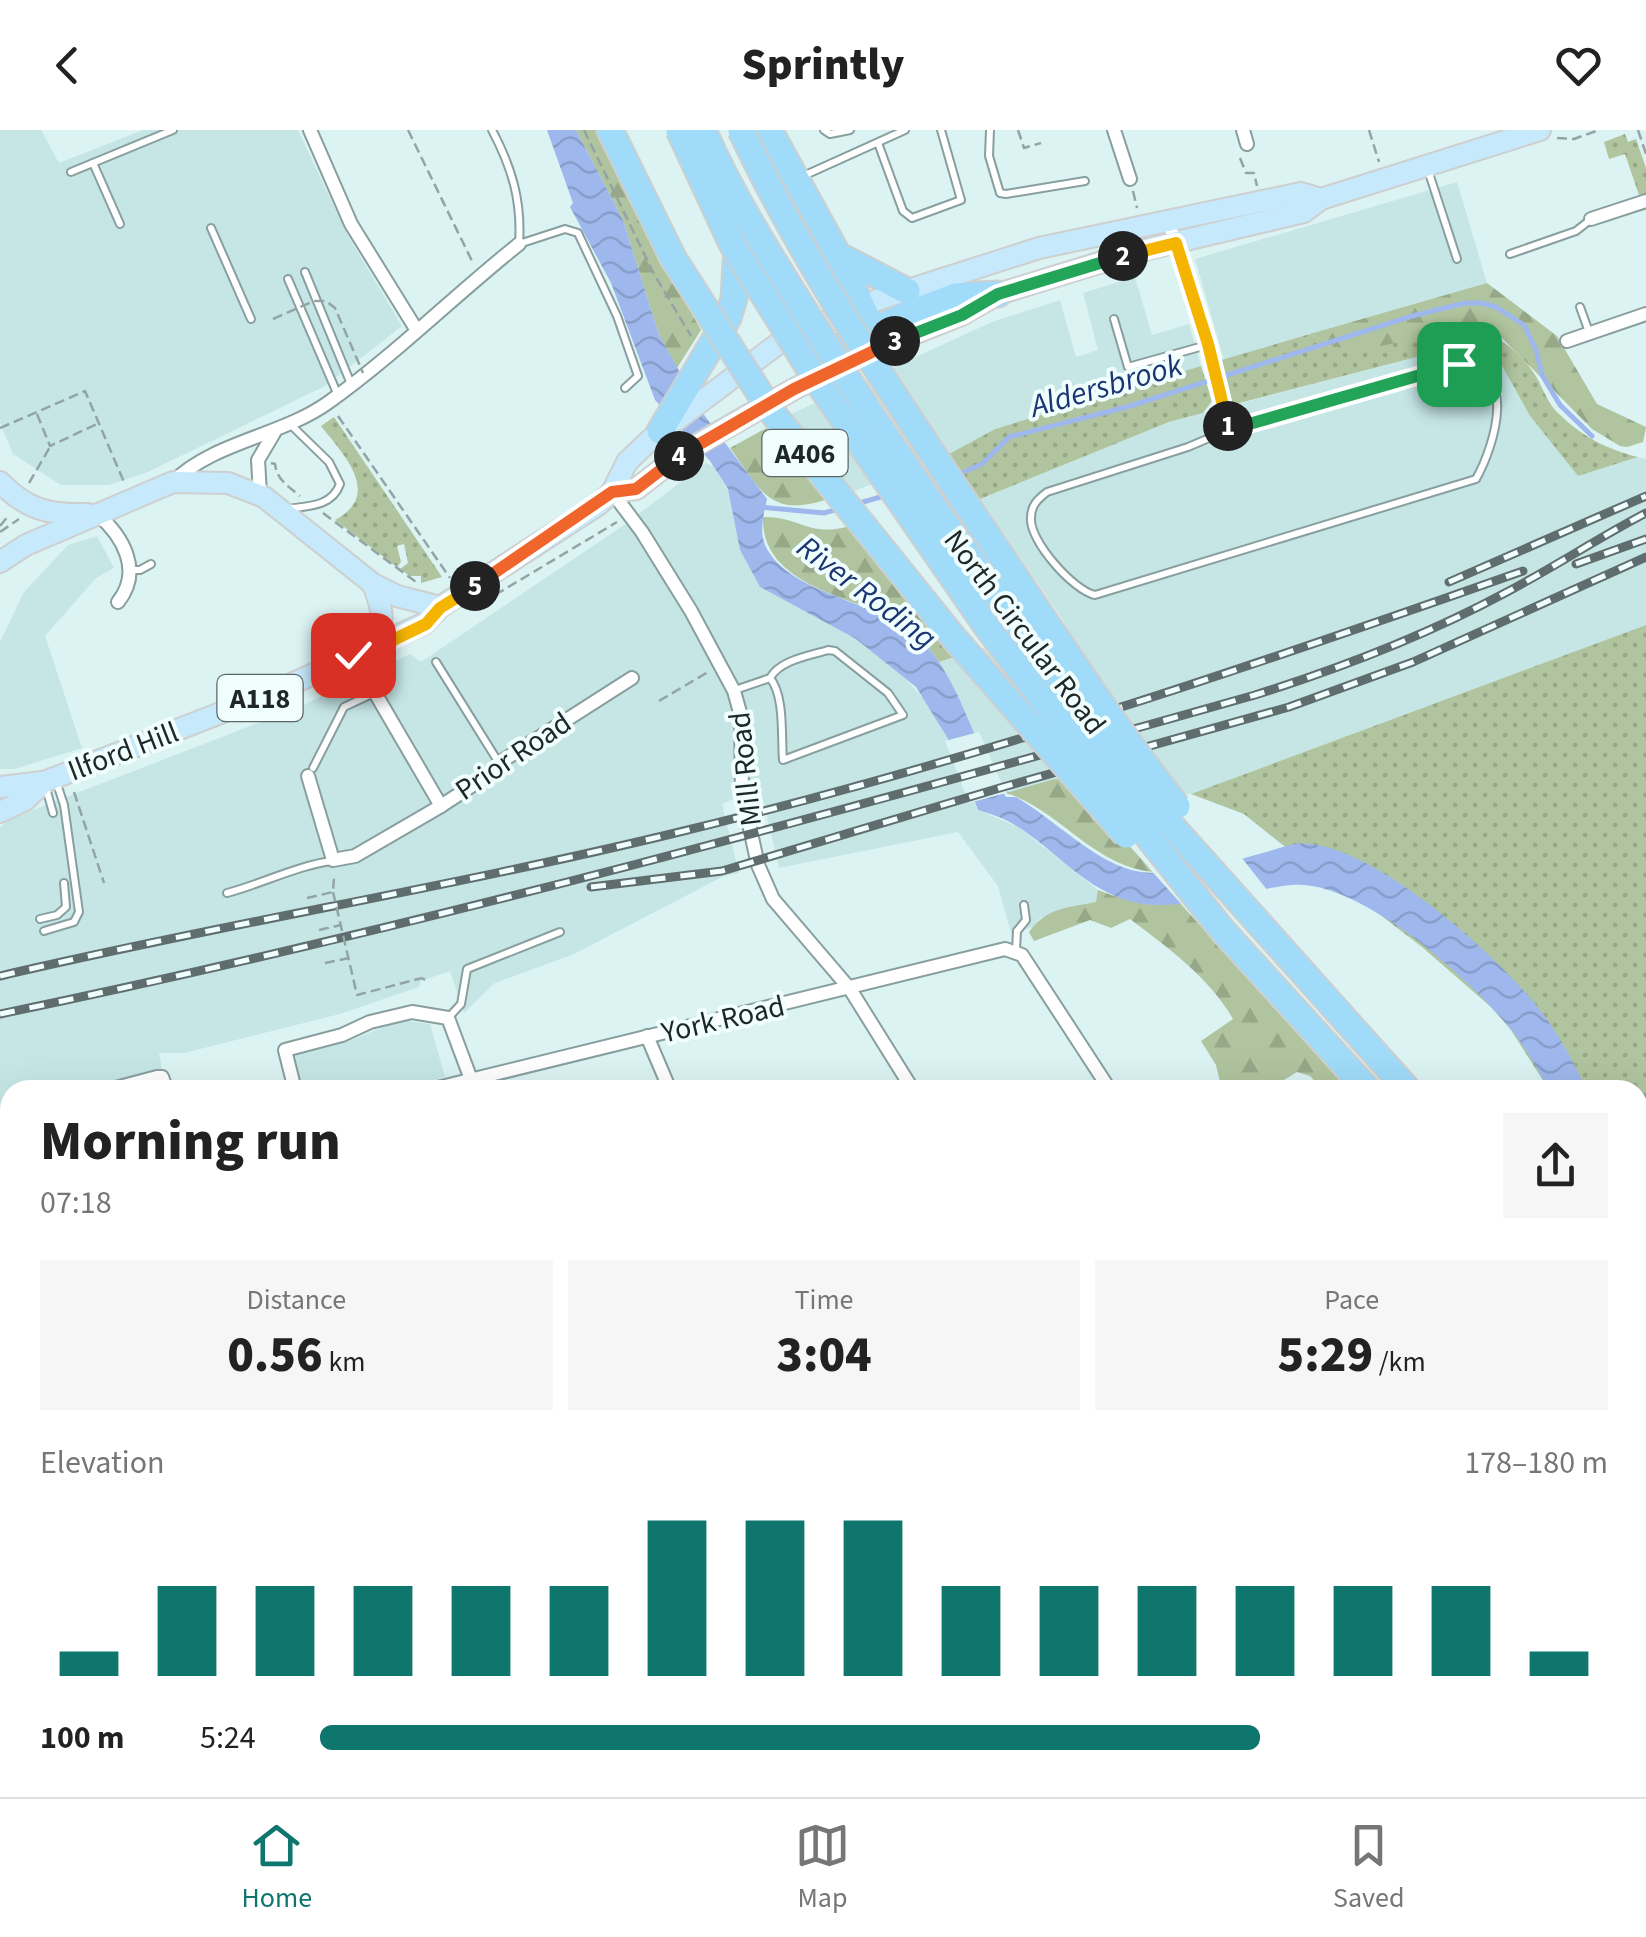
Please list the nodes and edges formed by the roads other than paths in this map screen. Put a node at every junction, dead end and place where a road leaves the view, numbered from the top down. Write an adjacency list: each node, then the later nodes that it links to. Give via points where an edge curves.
1 (173, 130): 17 (lane)
2 (310, 130): 42 (street, via 350,224)
3 (492, 130): 28 (lane, via 511,166 521,214)
4 (610, 130): 88 (highway, A406, bridge, via 673,258 772,411 1094,801)
5 (675, 130): 32 (highway, A406); 88 (highway, North Circular Road / A406, bridge, via 732,244 817,381 988,627)
6 (702, 130): 85 (highway, North Circular Road / A406, bridge, via 744,214 929,503 1161,814)
7 (741, 130): 85 (highway, A406, bridge, via 901,407)
8 (768, 130): 20 (highway)
9 (824, 130): 10 (lane)
10 (850, 130)
11 (905, 130): 16 (lane)
12 (941, 130): 16 (lane, via 961,200 912,218)
13 (990, 130): 22 (lane, via 989,156 1000,193)
14 (1114, 130): 21 (street)
15 (1540, 130): 18 (main road, A118)
16 (878, 143): 20 (lane)
17 (92, 163): 19 (lane); 25 (lane)
18 (1426, 166): 27 (main road, A118, via 1321,199 1301,193); 31 (lane)
19 (71, 172)
20 (796, 179): 30 (highway)
21 (1130, 179)
22 (1085, 181)
23 (1646, 201): 24 (street)
24 (1590, 219): 29 (lane, via 1576,231)
25 (120, 224)
26 (211, 228): 41 (lane)
27 (1172, 233): 35 (main road, A118, via 1039,248); 36 (main road, A118); 47 (street)
28 (519, 244): 42 (street); 49 (lane, via 565,228 578,234 638,376)
29 (1510, 254)
30 (838, 255): 35 (highway); 38 (highway)
31 (1457, 259)
32 (736, 262): 44 (highway, A406); 54 (highway, via 728,318 700,348)
33 (305, 272): 48 (lane)
34 (288, 279): 50 (lane)
35 (907, 291): 38 (main road, A118)
36 (998, 294): 45 (highway, A118, via 956,296 901,317)
37 (1580, 307): 43 (lane)
38 (863, 308): 44 (main road, Ilford Hill / A118); 45 (highway)
39 (1646, 314): 43 (street)
40 (1114, 318): 47 (lane, via 1128,368)
41 (251, 319)
42 (416, 329): 48 (street)
43 (1590, 334): 46 (street)
44 (783, 340): 45 (highway, A118, via 803,362); 54 (main road, Ilford Hill / A118)
45 (875, 341): 58 (main road, Ilford Hill / A118, via 684,452 636,489)
46 (1567, 341)
47 (1209, 350): 51 (street)
48 (351, 384): 50 (street)
49 (625, 388)
50 (338, 394): 52 (street)
51 (1221, 394): 53 (lane)
52 (290, 424): 55 (street); 60 (lane, via 329,462 340,484 326,502)
53 (1228, 430): 53 (lane, via 1047,492 1035,501 1033,531 1074,586 1095,595 1120,590 1476,479 1498,395 1487,373 1459,364)
54 (660, 431): 58 (main road, Ilford Hill / A118, via 627,462)
55 (274, 433): 57 (street, via 188,468); 59 (street, via 258,460)
56 (0, 482): 61 (main road, via 39,510)
57 (173, 482): 59 (main road, via 228,483); 61 (main road)
58 (612, 492): 67 (main road, Ilford Hill / A118); 72 (street, Mill Road)
59 (260, 494): 60 (main road)
60 (280, 510): 65 (main road)
61 (97, 514): 62 (main road); 64 (street, via 117,532)
62 (0, 562)
63 (152, 564): 64 (lane)
64 (129, 570): 66 (street)
65 (373, 584): 67 (main road); 68 (main road, via 383,621)
66 (118, 602)
67 (440, 608): 68 (main road, Ilford Hill / A118, via 426,624)
68 (360, 652): 73 (street, Prior Road); 76 (main road, Ilford Hill / A118)
69 (436, 662): 74 (lane)
70 (632, 678): 74 (street, Prior Road)
71 (770, 678): 71 (lane, via 783,665 835,651 888,693 903,715 783,760); 72 (lane)
72 (734, 690): 91 (street, Mill Road, via 742,792 758,866 774,899)
73 (375, 692): 75 (lane, via 344,708); 78 (street, Prior Road)
74 (499, 763): 78 (street, Prior Road)
75 (311, 772): 81 (street)
76 (49, 780): 77 (main road, A118); 79 (main road, Ilford Hill / A118); 80 (lane); 87 (lane, via 64,805 79,912 74,922)
77 (0, 787)
78 (440, 806): 81 (street, via 355,856)
79 (0, 812)
80 (52, 813)
81 (334, 860): 83 (lane)
82 (64, 884): 86 (lane, via 66,907)
83 (227, 893)
84 (1024, 904): 90 (lane)
85 (1248, 908): 101 (highway, North Circular Road / A406)
86 (40, 920)
87 (44, 931)
88 (1223, 931): 100 (highway, North Circular Road / A406)
89 (560, 932): 92 (lane, via 467,969 461,1004)
90 (1016, 950): 91 (street, York Road); 99 (street)
91 (850, 989): 93 (street, York Road); 98 (street, Mill Road)
92 (448, 1018): 94 (street, via 412,1012 285,1050); 95 (street)
93 (647, 1036): 96 (street, York Road); 97 (street)
94 (292, 1080)
95 (471, 1080)
96 (491, 1080)
97 (666, 1080)
98 (907, 1080)
99 (1103, 1080)
100 (1359, 1080)
101 (1399, 1080)

